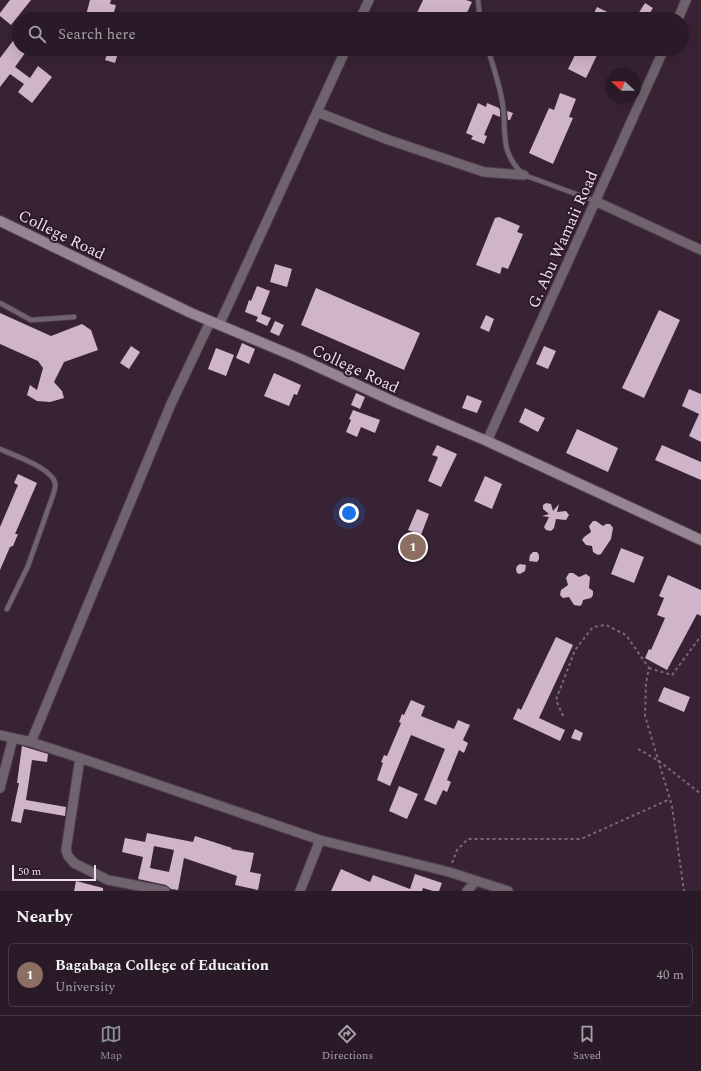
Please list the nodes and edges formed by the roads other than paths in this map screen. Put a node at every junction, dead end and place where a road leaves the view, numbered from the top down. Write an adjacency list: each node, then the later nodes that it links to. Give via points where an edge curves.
1 (368, 0): 4 (street)
2 (478, 0): 5 (lane)
3 (684, 1): 6 (street)
4 (363, 12)
5 (479, 12)
6 (680, 12)
7 (343, 56): 10 (street)
8 (490, 56): 11 (lane, via 503,103 504,134 509,157)
9 (661, 56): 12 (street, G. Abu Wamaii Road)
10 (317, 112): 11 (street, via 386,139 484,172); 17 (street)
11 (524, 175): 12 (lane)
12 (595, 201): 14 (street); 18 (street, G. Abu Wamaii Road)
13 (0, 221): 17 (street, College Road)
14 (701, 250)
15 (0, 303): 16 (lane, via 31,320)
16 (74, 317)
17 (215, 323): 18 (street, College Road); 24 (street, via 171,404)
18 (487, 441): 20 (street, College Road)
19 (0, 449): 21 (lane, via 42,468 52,476 55,483 54,495 28,566)
20 (701, 540)
21 (7, 609)
22 (0, 735): 23 (street)
23 (13, 738): 24 (street); 26 (street)
24 (31, 742): 25 (street)
25 (80, 758): 27 (street); 29 (street, via 66,850 68,856 74,863 108,880)
26 (0, 788)
27 (320, 840): 28 (street); 30 (street)
28 (476, 881): 31 (street); 32 (street)
29 (165, 891)
30 (300, 891)
31 (467, 891)
32 (508, 891)

